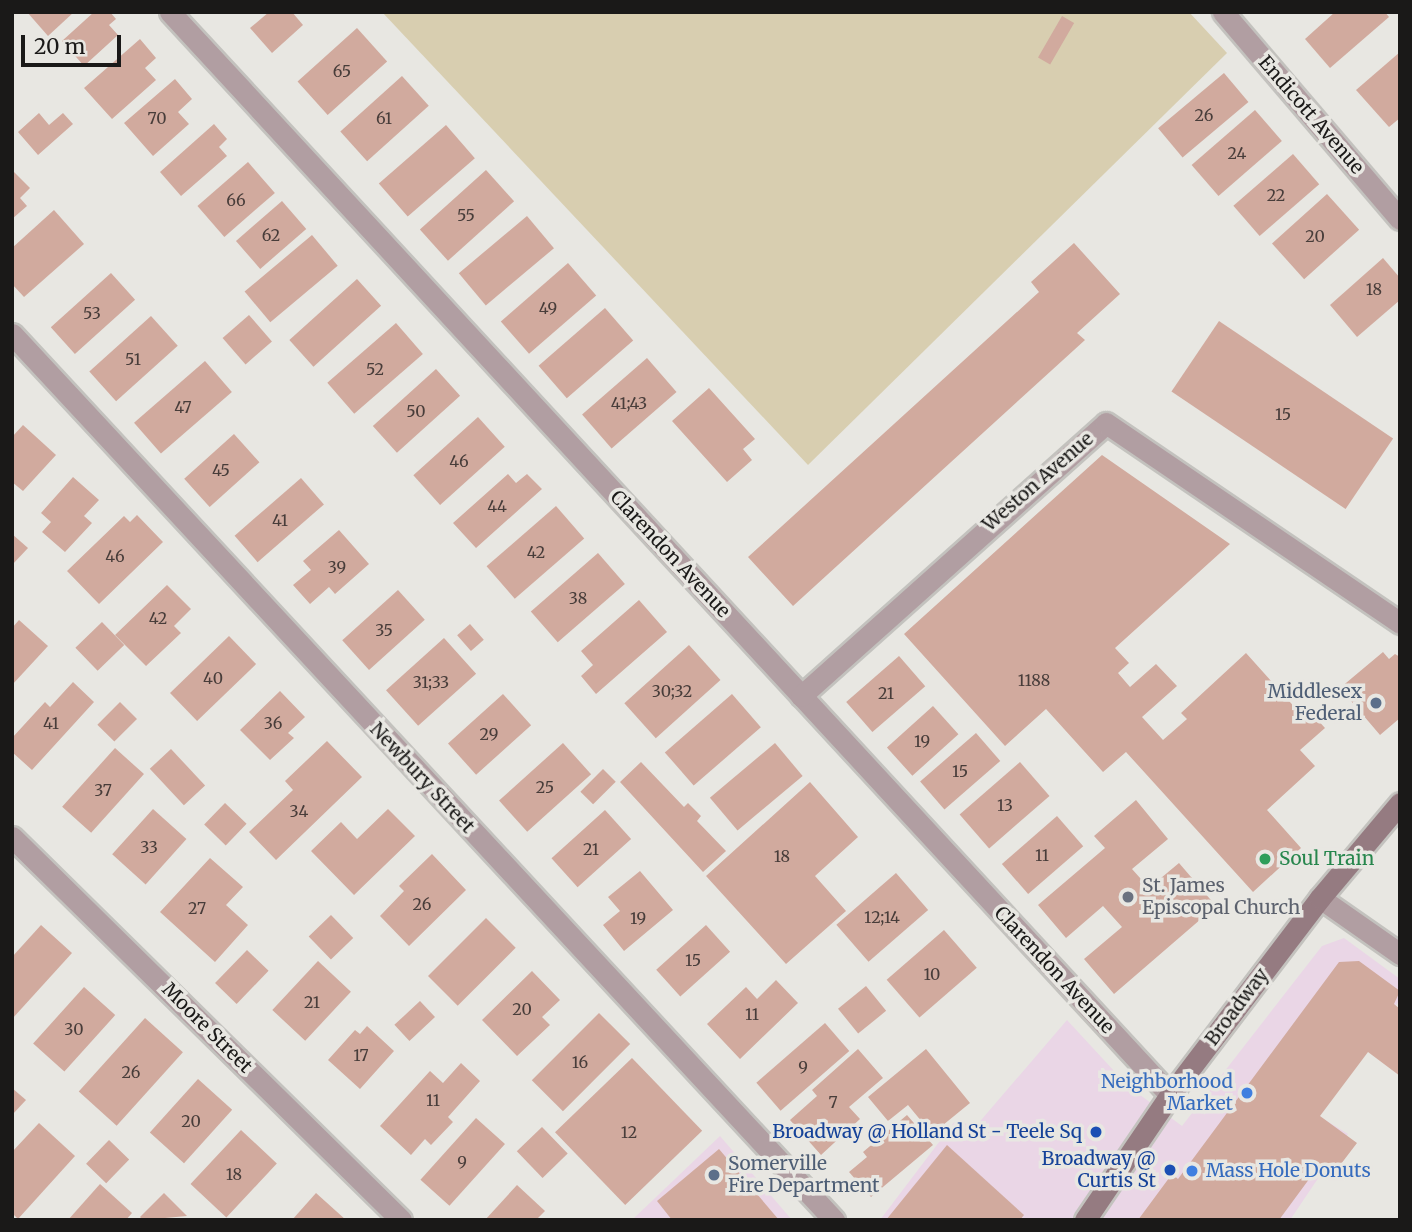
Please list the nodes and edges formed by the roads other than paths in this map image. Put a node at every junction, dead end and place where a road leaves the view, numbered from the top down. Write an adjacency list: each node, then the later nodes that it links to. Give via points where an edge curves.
1 (170, 12): 6 (street, Clarendon Avenue)
2 (1223, 12): 3 (street, Endicott Avenue)
3 (1400, 219)
4 (12, 334): 13 (street, Newbury Street)
5 (1400, 623): 6 (street, Weston Avenue, via 1106,423)
6 (801, 696): 11 (street, Clarendon Avenue)
7 (1400, 803): 9 (main road, Broadway)
8 (12, 837): 12 (street, Moore Street)
9 (1320, 898): 10 (street); 11 (main road, Broadway)
10 (1400, 954)
11 (1170, 1095): 14 (main road, Broadway)
12 (401, 1220)
13 (834, 1220)
14 (1085, 1220)

